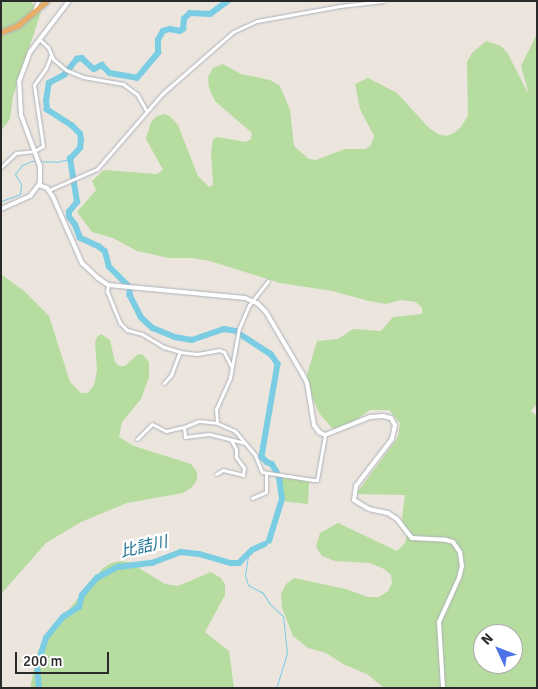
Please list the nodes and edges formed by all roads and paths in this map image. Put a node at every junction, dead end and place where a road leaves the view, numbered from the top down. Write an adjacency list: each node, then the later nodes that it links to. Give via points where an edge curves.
1 (38, 1): 6 (street)
2 (47, 1): 6 (highway)
3 (69, 1): 8 (street)
4 (384, 1): 5 (street)
5 (358, 3): 10 (street, via 290,15 233,32)
6 (32, 14): 7 (highway, via 17,26)
7 (1, 32)
8 (39, 39): 9 (street); 11 (street, via 25,62 19,82 21,115)
9 (51, 55): 10 (street, via 73,74 123,84 137,94); 11 (street, via 34,85 44,144)
10 (146, 110): 14 (street, via 97,169)
11 (34, 151): 12 (street, via 16,153); 13 (street, via 41,171)
12 (1, 167)
13 (39, 186): 14 (street); 15 (street, via 30,196)
14 (49, 190): 17 (street, via 77,256 87,270)
15 (1, 210)
16 (268, 281): 18 (street)
17 (108, 285): 18 (street, via 189,291); 19 (street, via 107,291 123,327)
18 (252, 301): 20 (street, via 239,328); 24 (street, via 266,312 302,372 314,425)
19 (180, 352): 20 (street, via 197,354 219,350 224,352); 21 (street, via 171,375)
20 (232, 369): 22 (street, via 216,408)
21 (164, 383)
22 (217, 423): 23 (street, via 199,422); 27 (street, via 235,431)
23 (184, 427): 25 (street, via 166,431 152,424); 26 (street, via 185,437 209,434)
24 (325, 435): 29 (street, via 317,480); 31 (street, via 370,417 391,418 395,425 392,439 356,486 354,500 398,519 412,538 453,542 460,552 462,566 459,578 438,622)
25 (137, 439)
26 (231, 439): 27 (street); 28 (street, via 244,475 223,470)
27 (245, 444): 29 (street)
28 (216, 474)
29 (266, 474): 30 (street, via 266,492)
30 (252, 498)
31 (443, 688)

